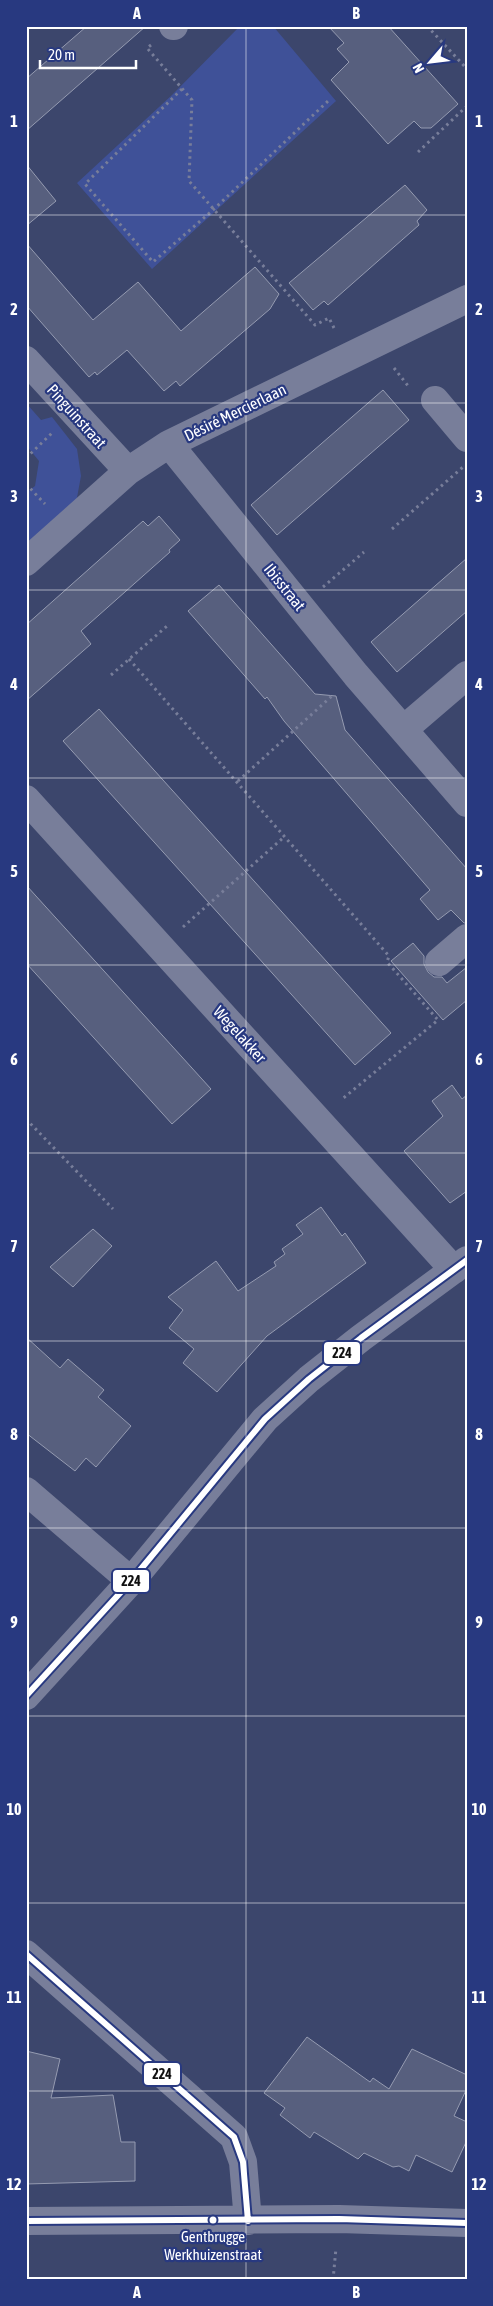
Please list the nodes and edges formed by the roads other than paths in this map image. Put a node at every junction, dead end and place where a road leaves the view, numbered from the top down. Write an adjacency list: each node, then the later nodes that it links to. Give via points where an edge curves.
1 (467, 299): 5 (street, Désiré Mercierlaan)
2 (26, 360): 6 (street, Pinguinstraat)
3 (435, 400): 4 (street)
4 (467, 438)
5 (169, 444): 6 (street, Désiré Mercierlaan); 9 (street, Ibisstraat, via 356,674)
6 (128, 472): 7 (street, Désiré Mercierlaan)
7 (26, 562)
8 (467, 675): 9 (street)
9 (404, 728): 11 (street, Ibisstraat)
10 (26, 799): 14 (street, Wegelakker, via 318,1120)
11 (467, 803)
12 (467, 938): 13 (street)
13 (439, 962)
14 (460, 1265): 16 (street, via 309,1379 265,1420)
15 (26, 1491): 16 (street)
16 (131, 1581): 17 (street)
17 (26, 1696)
18 (26, 1954): 20 (street, via 234,2137 243,2162)
19 (26, 2221): 20 (street)
20 (248, 2221): 21 (street, via 339,2219)
21 (467, 2223)

